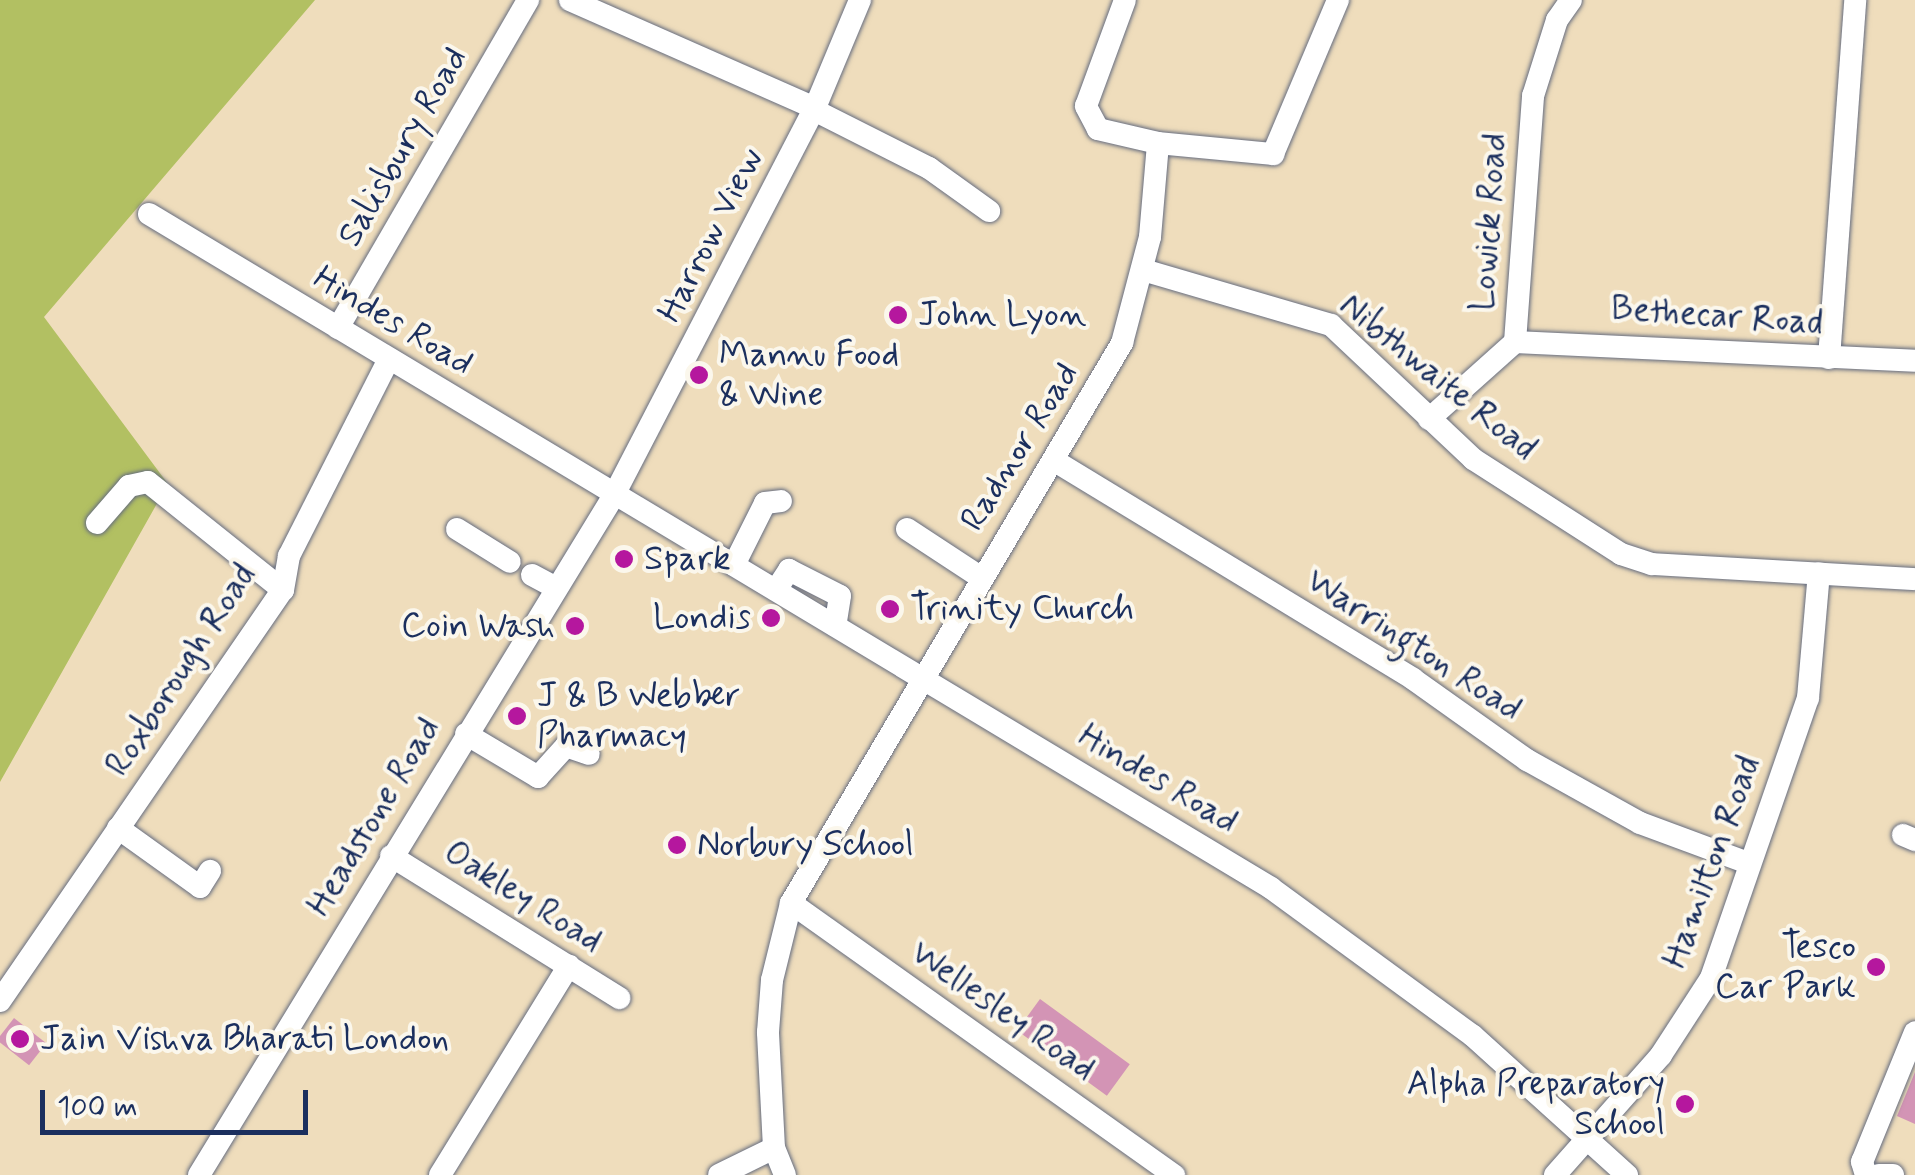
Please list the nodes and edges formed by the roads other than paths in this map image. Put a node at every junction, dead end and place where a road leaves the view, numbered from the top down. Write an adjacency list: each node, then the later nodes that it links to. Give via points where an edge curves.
1 (528, 0): 13 (street, Salisbury Road)
2 (570, 0): 8 (street)
3 (860, 0): 8 (street, Harrow View)
4 (1125, 0): 9 (street, via 1087,118 1098,128)
5 (1338, 0): 9 (street, via 1273,154)
6 (1571, 0): 14 (street, Lowick Road, via 1557,20 1533,96)
7 (1855, 0): 15 (street)
8 (815, 109): 10 (street, via 929,168); 20 (street, Harrow View)
9 (1158, 143): 12 (street, Radnor Road)
10 (989, 210)
11 (149, 214): 13 (street, Hindes Road)
12 (1143, 270): 18 (street, Nibthwaite Road, via 1331,325); 19 (street, Radnor Road, via 1116,356)
13 (338, 328): 16 (street, Hindes Road)
14 (1515, 342): 15 (street, Bethecar Road); 18 (street, Lowick Road)
15 (1829, 358): 17 (street, Bethecar Road)
16 (388, 360): 20 (street, Hindes Road); 32 (street, Roxborough Road, via 290,556)
17 (1915, 361)
18 (1429, 419): 27 (street, Nibthwaite Road, via 1472,459 1621,554 1652,564)
19 (1055, 461): 29 (street, Radnor Road); 38 (street, Warrington Road, via 1413,679 1527,760 1640,823)
20 (606, 493): 26 (street, Hindes Road); 31 (street, Headstone Road)
21 (782, 502): 26 (street, via 765,503)
22 (97, 523): 32 (street, via 129,486 148,482)
23 (456, 529): 25 (street)
24 (906, 530): 29 (street)
25 (510, 562)
26 (734, 565): 33 (street, Hindes Road)
27 (1819, 573): 30 (street, Nibthwaite Road); 38 (street, Hamilton Road, via 1808,698)
28 (532, 574): 31 (street)
29 (980, 577): 33 (street, Radnor Road)
30 (1915, 579)
31 (556, 588): 34 (street, Headstone Road)
32 (283, 590): 36 (street, Roxborough Road)
33 (924, 679): 40 (street, Radnor Road); 45 (street, Hindes Road, via 1288,899 1472,1034)
34 (466, 734): 35 (street, via 538,777 566,746); 37 (street, Headstone Road)
35 (589, 754)
36 (118, 828): 39 (street); 43 (street, Roxborough Road)
37 (391, 856): 41 (street, Oakley Road); 47 (street, Headstone Road)
38 (1748, 863): 45 (street, Hamilton Road, via 1711,978 1661,1055)
39 (200, 886)
40 (790, 903): 46 (street, Radnor Road, via 768,1032); 51 (street, Wellesley Road)
41 (569, 965): 42 (street, Oakley Road); 48 (street)
42 (618, 998)
43 (0, 1001)
44 (1915, 1032): 54 (street, via 1862,1162)
45 (1589, 1141): 52 (street, Hamilton Road); 53 (street, Hindes Road)
46 (774, 1148): 49 (street); 50 (street, Radnor Road)
47 (204, 1171)
48 (440, 1175)
49 (719, 1175)
50 (785, 1175)
51 (1174, 1175)
52 (1555, 1175)
53 (1627, 1175)
54 (1866, 1175)
55 (1879, 1175): 56 (street)
56 (1893, 1175)

